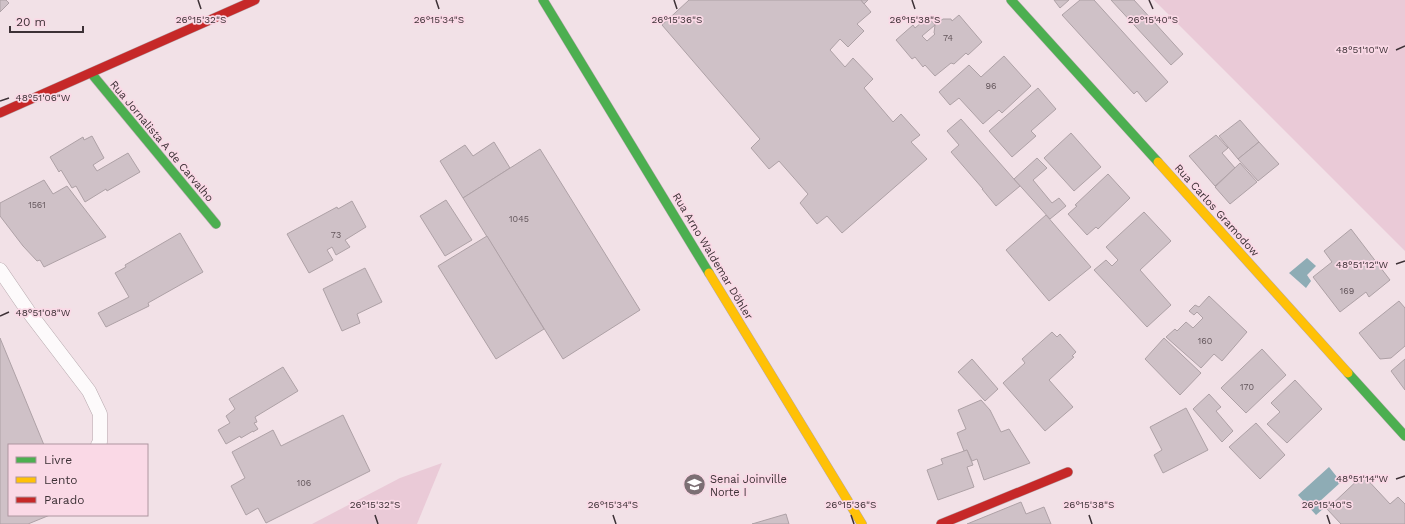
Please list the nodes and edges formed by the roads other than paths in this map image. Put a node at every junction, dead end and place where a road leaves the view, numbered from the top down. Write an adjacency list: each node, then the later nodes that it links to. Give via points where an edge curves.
1 (255, 0): 4 (street)
2 (543, 0): 11 (street, Rua Arno Waldemar Döhler)
3 (1012, 0): 8 (street, Rua Carlos Gramodow)
4 (90, 73): 5 (street); 6 (street, Rua Jornalista A de Carvalho)
5 (0, 113)
6 (216, 224)
7 (0, 270): 9 (lane, via 89,391 100,414)
8 (1405, 436)
9 (99, 444)
10 (1068, 472): 12 (street)
11 (862, 524)
12 (941, 524)

